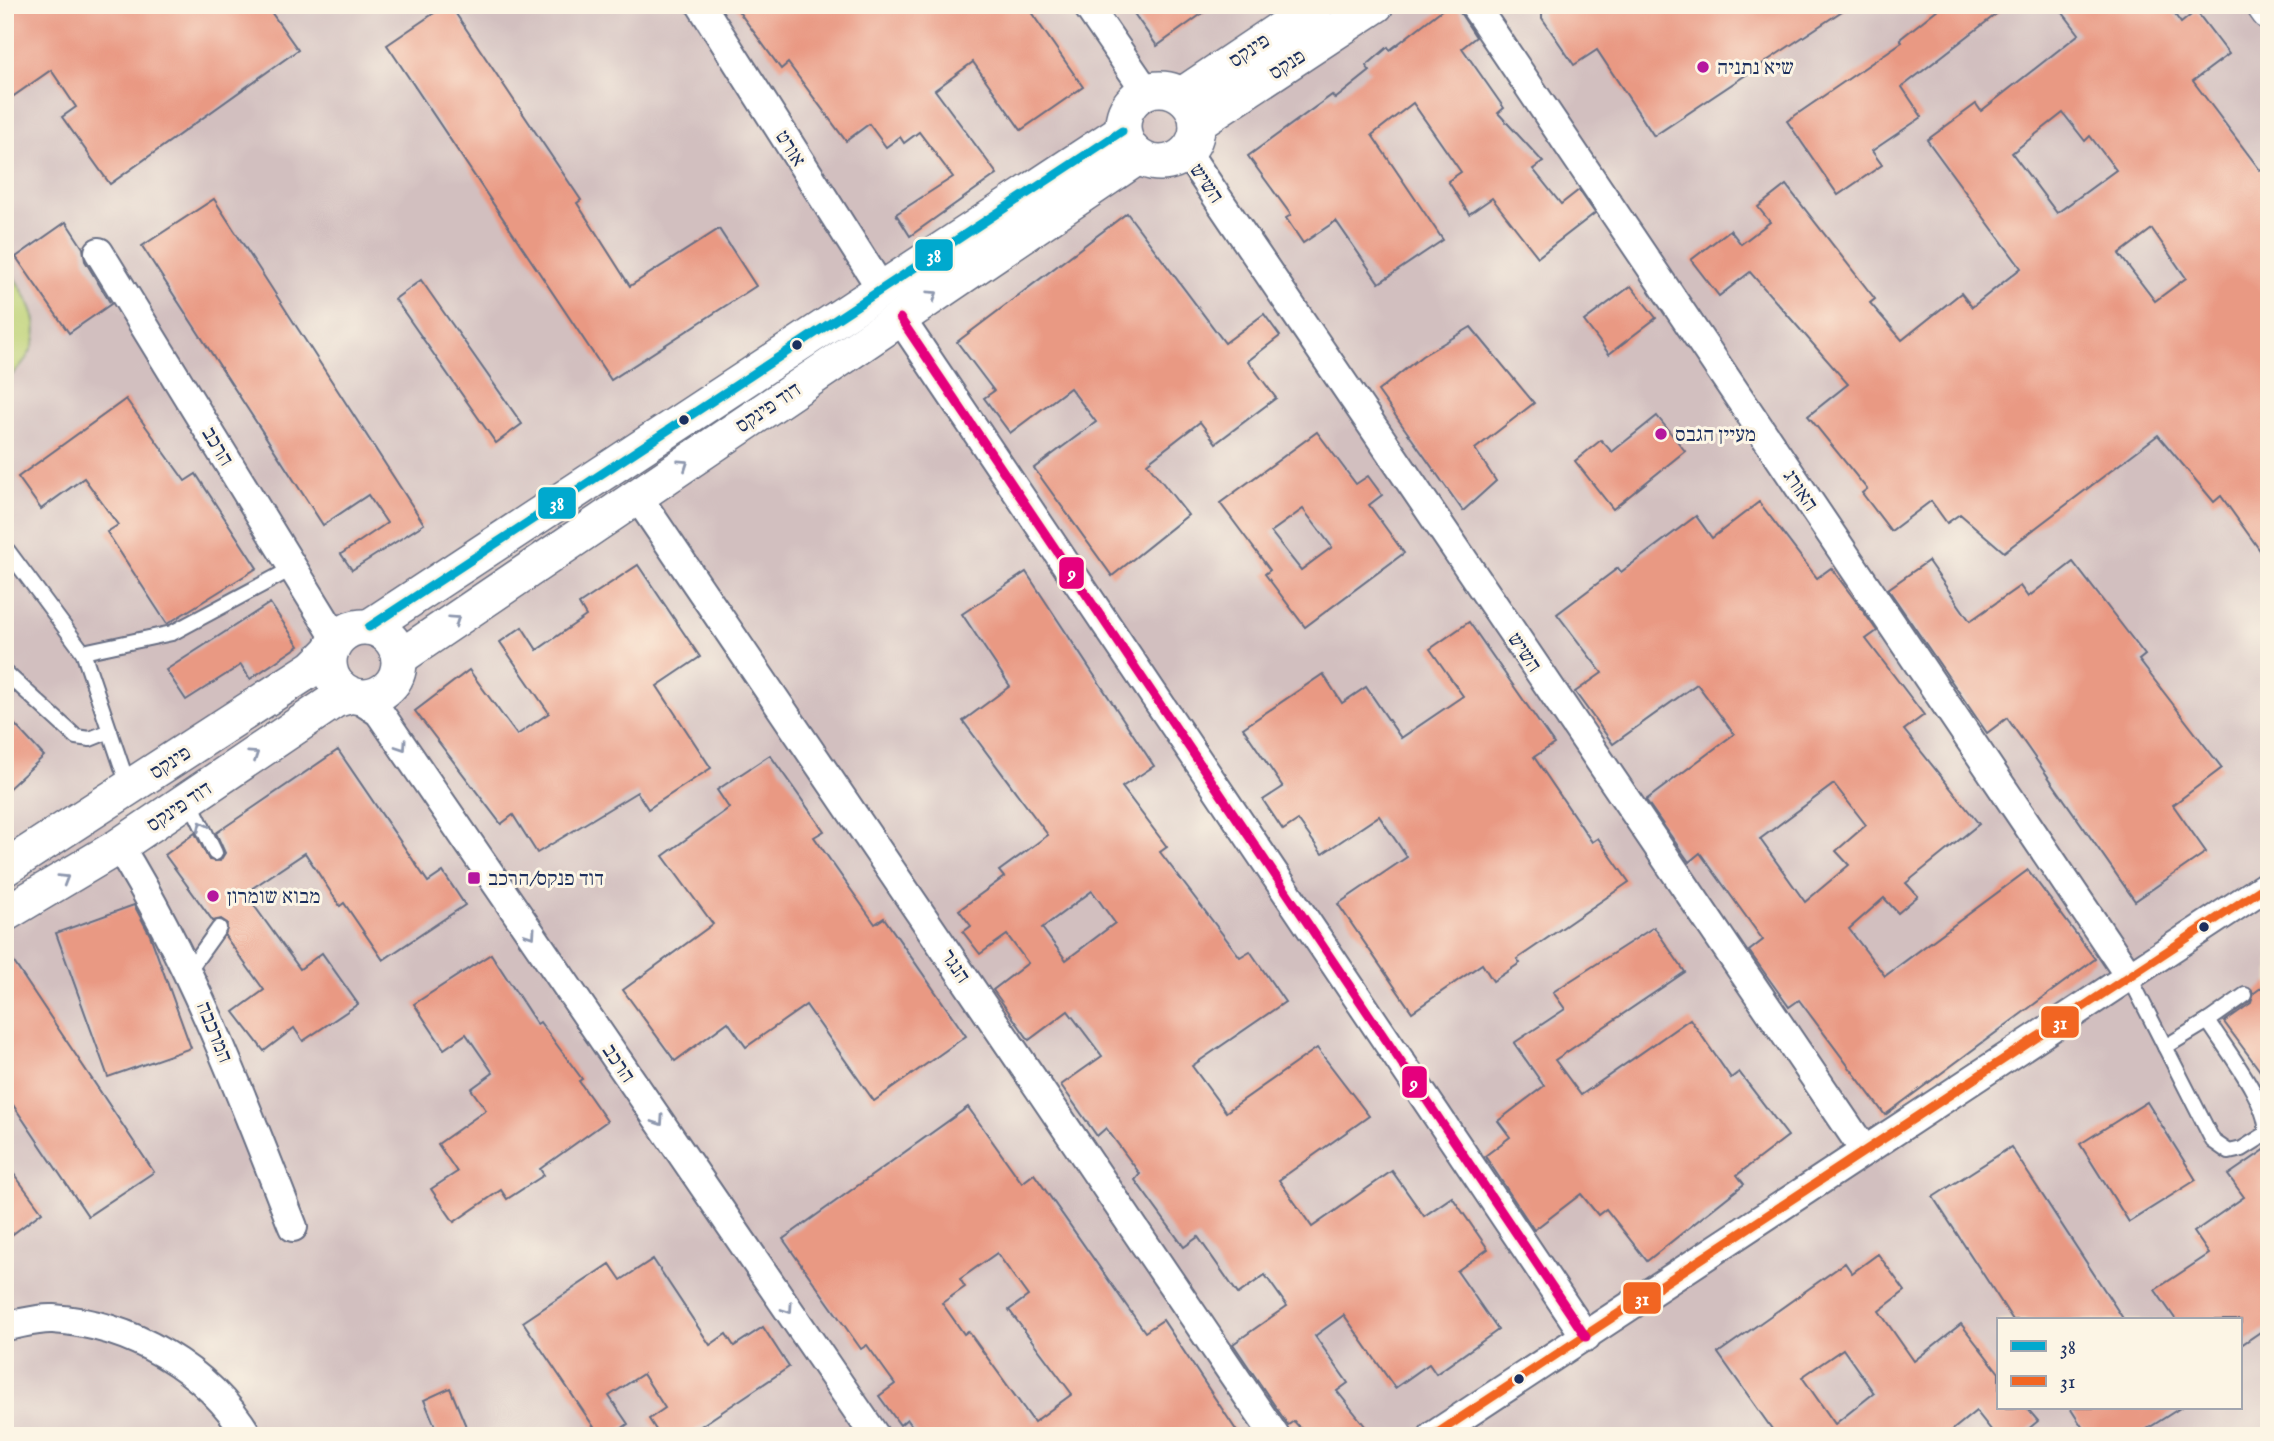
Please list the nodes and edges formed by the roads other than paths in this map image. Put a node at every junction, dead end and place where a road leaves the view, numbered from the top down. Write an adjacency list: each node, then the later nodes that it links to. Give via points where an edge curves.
1 (701, 5): 12 (street, אורט)
2 (1087, 5): 8 (street)
3 (1316, 5): 9 (street, פינקס)
4 (1376, 5): 9 (street, פנקס)
5 (1474, 5): 31 (street, האורג)
6 (2264, 5): 7 (street)
7 (2269, 12)
8 (1146, 91): 9 (street, via 1170,90); 10 (street, via 1127,107)
9 (1189, 124): 10 (street, via 1163,163 1150,163); 35 (street, השיש)
10 (1130, 144): 12 (street, פינקס)
11 (99, 252): 15 (street, הרכב)
12 (891, 304): 13 (street, דוד פינקס, one-way to 12); 16 (street, פינקס); 38 (street, אורט)
13 (637, 496): 18 (street, דוד פינקס, one-way to 13); 41 (street, הנגר)
14 (5, 547): 17 (lane)
15 (293, 568): 16 (street, הרכב); 17 (lane, via 172,633)
16 (345, 639): 18 (street, via 388,637); 20 (street, via 330,673 343,691); 22 (street, פינקס, via 313,668)
17 (83, 652): 21 (lane)
18 (399, 658): 20 (street, via 390,687 372,697)
19 (5, 672): 21 (lane, via 76,737 90,739)
20 (354, 696): 23 (street, דוד פינקס, one-way to 20, via 335,700); 40 (street, הרכב, one-way to 40, via 379,712)
21 (110, 731): 22 (lane)
22 (129, 788): 26 (street, פינקס)
23 (189, 799): 24 (street, דוד פינקס); 25 (lane, one-way to 23)
24 (119, 846): 28 (street, דוד פינקס, one-way to 24); 30 (street, המרכבה)
25 (215, 853)
26 (5, 868)
27 (2269, 884): 31 (street)
28 (5, 914)
29 (219, 928): 30 (lane)
30 (189, 970): 36 (street, המרכבה)
31 (2128, 974): 34 (lane); 35 (street)
32 (2245, 995): 33 (lane)
33 (2208, 1020): 34 (lane); 34 (lane, via 2267,1123 2266,1134 2242,1149 2229,1152 2213,1141)
34 (2165, 1046)
35 (1864, 1150): 38 (street)
36 (293, 1227)
37 (5, 1326): 39 (street, via 52,1319 120,1332 183,1364 234,1412)
38 (1586, 1337): 42 (street)
39 (248, 1436)
40 (875, 1436)
41 (1275, 1436)
42 (1433, 1436)

